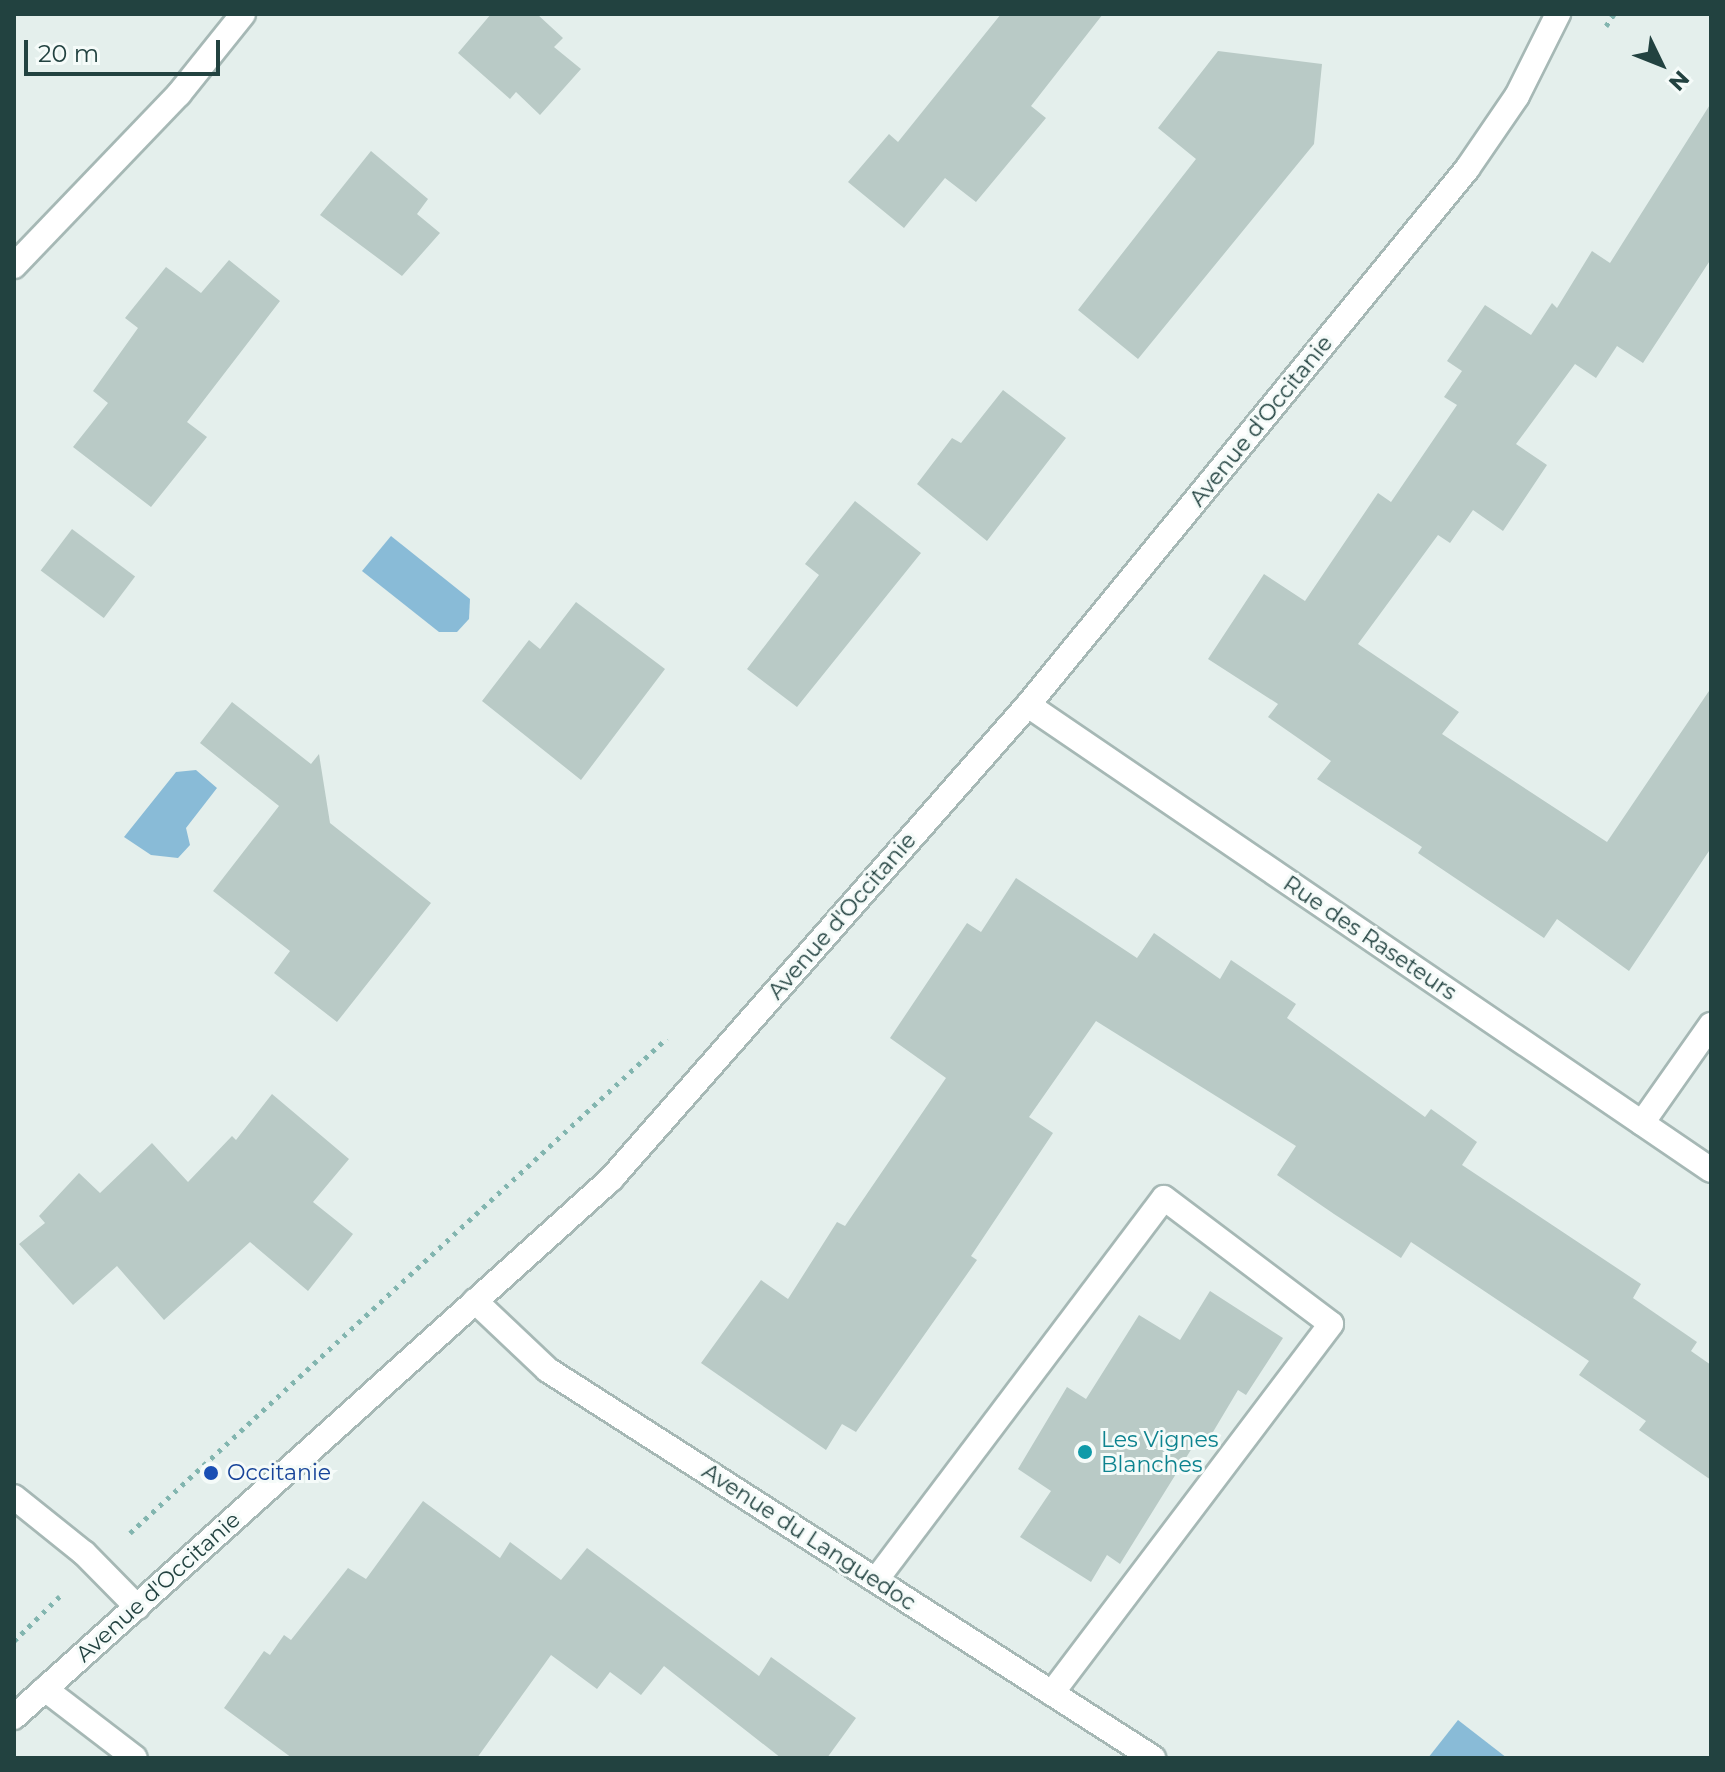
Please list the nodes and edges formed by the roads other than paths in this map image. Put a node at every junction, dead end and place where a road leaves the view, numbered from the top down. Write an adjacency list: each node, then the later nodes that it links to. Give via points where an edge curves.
1 (243, 14): 3 (street, via 179,94)
2 (1558, 14): 4 (street, Avenue d'Occitanie, via 1517,96 1467,169)
3 (14, 266)
4 (1028, 705): 6 (street, Rue des Raseteurs); 8 (street, Avenue d'Occitanie, via 611,1179)
5 (1711, 1025): 6 (street)
6 (1642, 1123): 7 (street, Rue des Raseteurs)
7 (1711, 1170)
8 (475, 1301): 10 (street, Avenue du Languedoc, via 548,1370); 11 (street, Avenue d'Occitanie)
9 (14, 1497): 11 (street)
10 (876, 1580): 13 (street, Avenue du Languedoc); 13 (street, via 1164,1198 1331,1324)
11 (137, 1607): 12 (street, Avenue d'Occitanie)
12 (45, 1689): 14 (street, Avenue d'Occitanie); 15 (street)
13 (1052, 1693): 16 (street, Avenue du Languedoc)
14 (14, 1717)
15 (135, 1758)
16 (1153, 1758)

